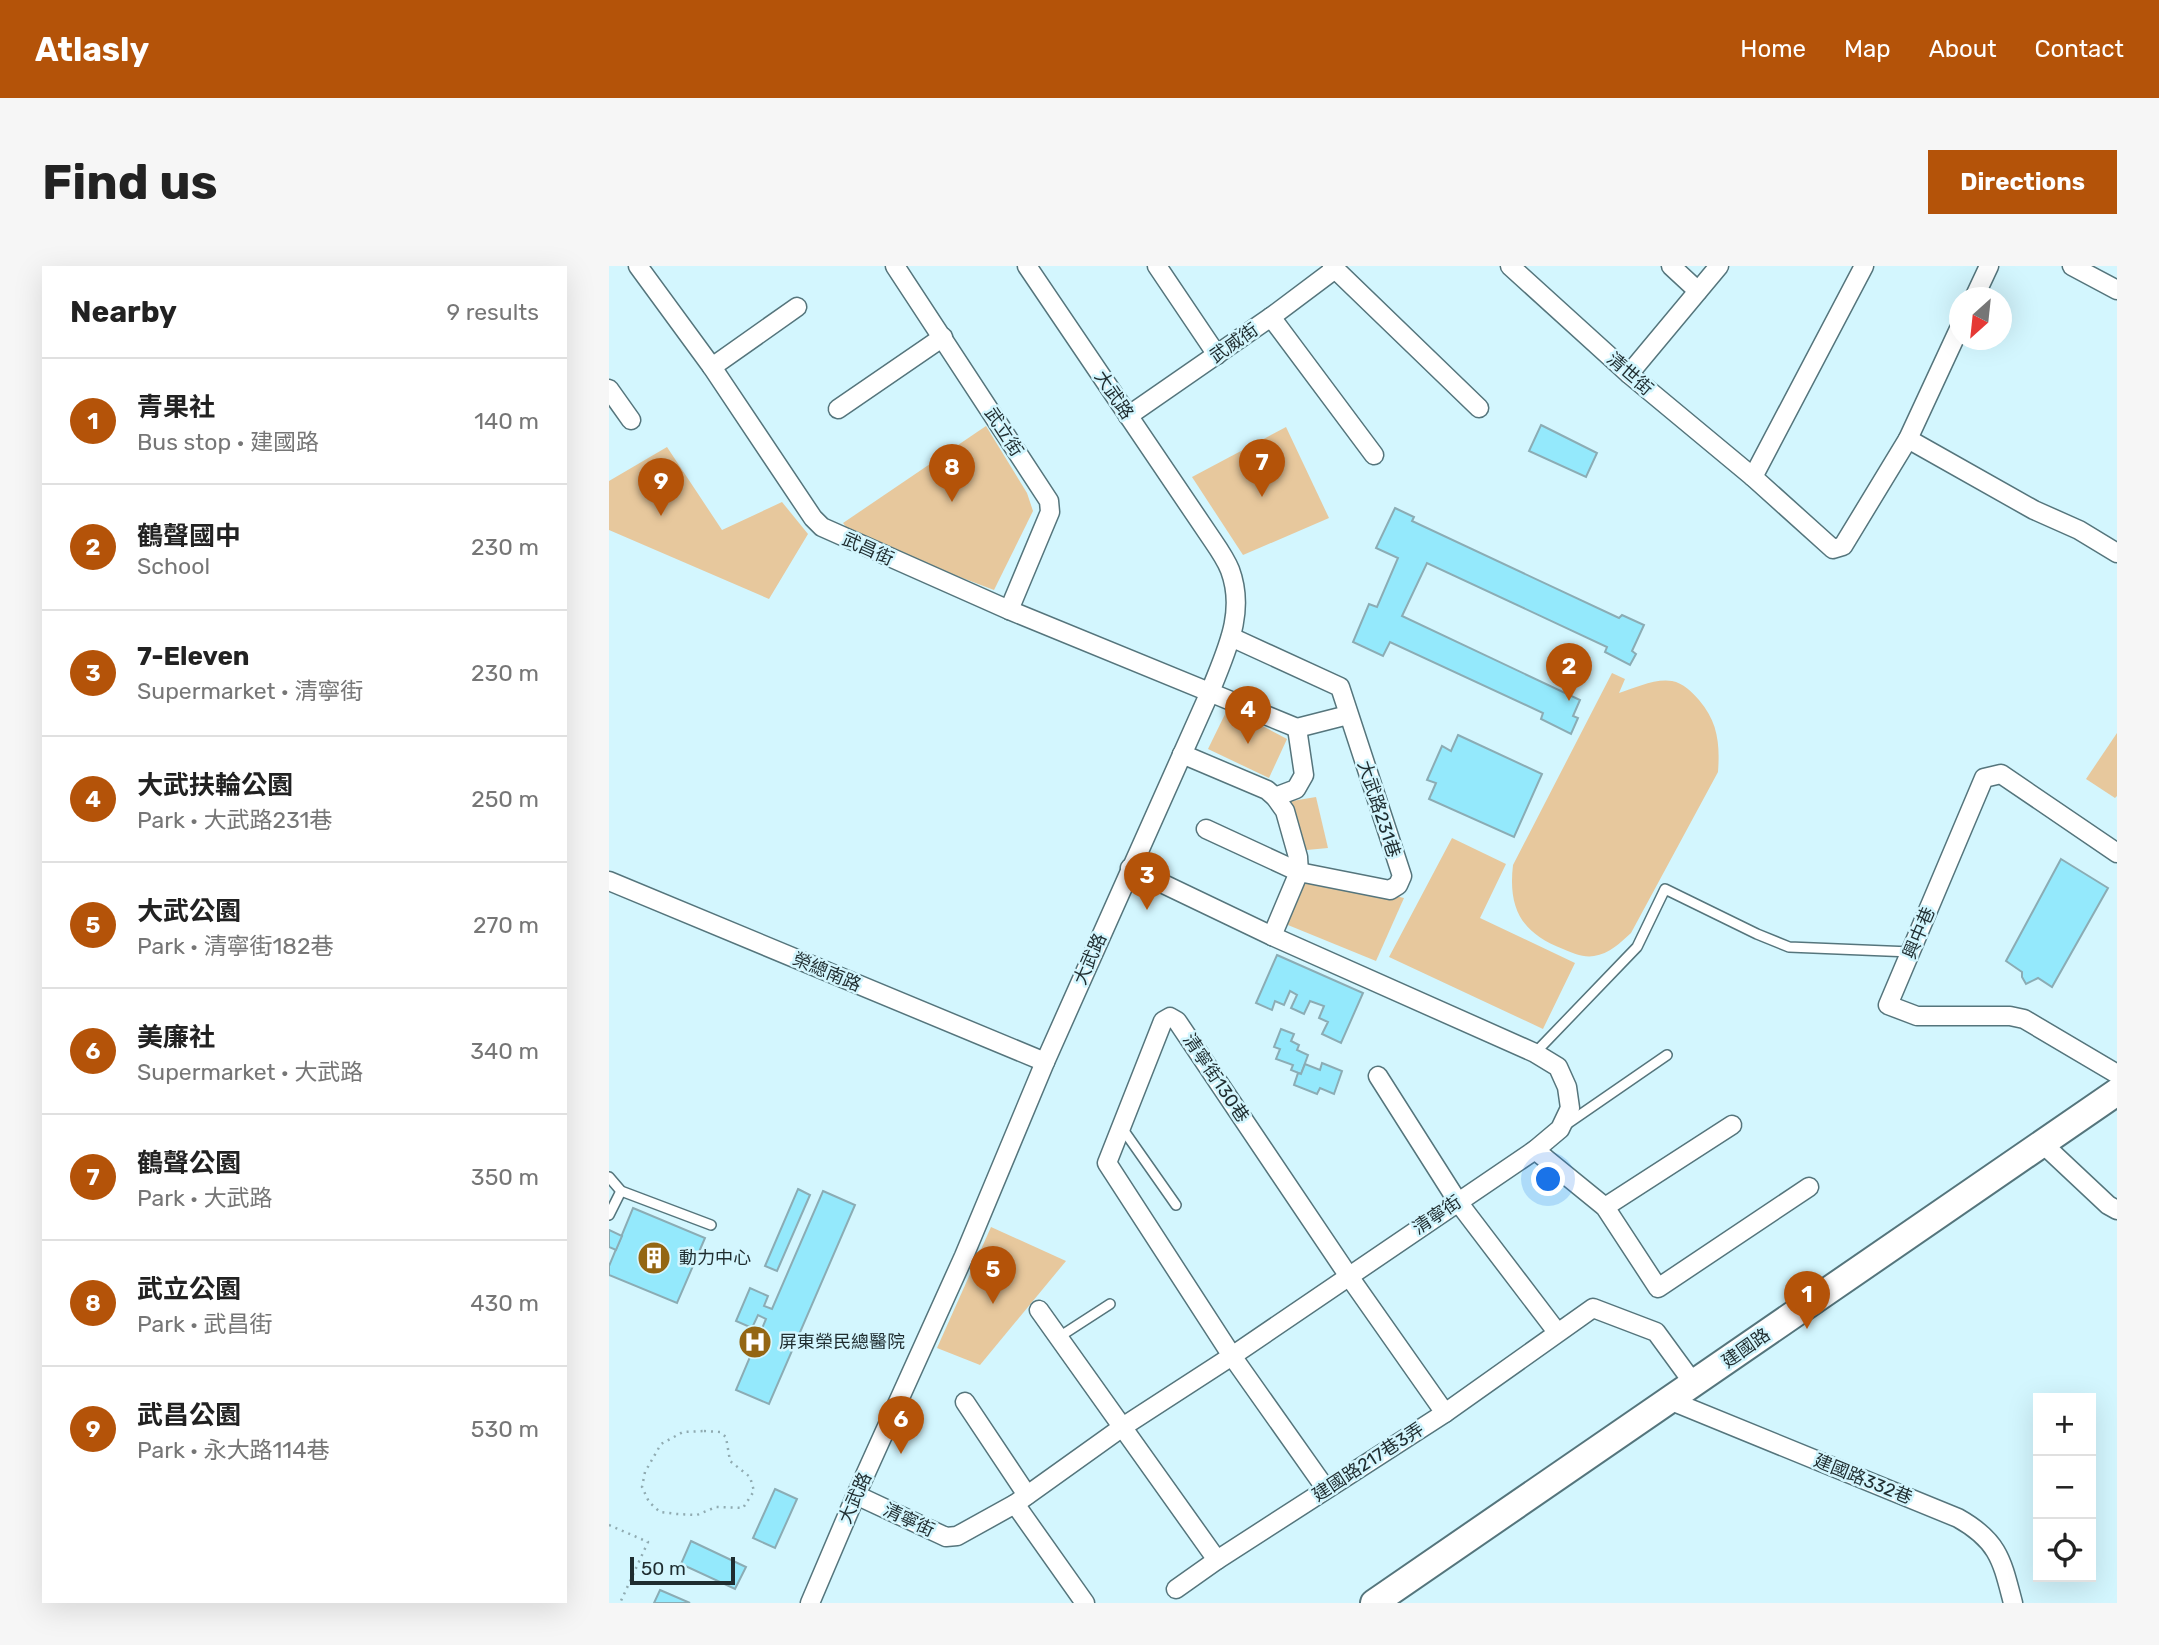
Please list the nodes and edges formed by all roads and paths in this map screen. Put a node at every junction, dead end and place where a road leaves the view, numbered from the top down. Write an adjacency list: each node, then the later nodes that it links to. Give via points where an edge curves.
1 (638, 266): 20 (street, 武昌街)
2 (895, 266): 17 (street, 武立街)
3 (1027, 266): 25 (street, 大武路)
4 (1157, 266): 19 (street)
5 (1510, 266): 21 (street, 清世街)
6 (1671, 266): 14 (street)
7 (1719, 266): 14 (street)
8 (1864, 266): 29 (street)
9 (1989, 266): 12 (street)
10 (2072, 266): 13 (street)
11 (1333, 267): 16 (street, 武威街); 23 (street)
12 (1979, 287)
13 (2117, 290)
14 (1698, 291): 21 (street)
15 (797, 307): 20 (street)
16 (1271, 317): 19 (street, 武威街); 28 (street)
17 (943, 337): 24 (street); 31 (street, 武立街, via 1049,501 1051,512)
18 (1949, 350): 27 (street)
19 (1217, 355): 25 (street, 武威街)
20 (712, 367): 31 (street, 武昌街, via 822,527)
21 (1629, 374): 29 (street, 清世街)
22 (609, 389): 26 (street)
23 (1479, 408)
24 (838, 409)
25 (1128, 416): 32 (street, 大武路, via 1230,569 1237,605)
26 (631, 420)
27 (1908, 439): 29 (street, 清世街, via 1843,546 1833,550); 30 (street)
28 (1374, 455)
29 (1753, 477)
30 (2117, 553)
31 (1009, 610): 33 (street, 武昌街)
32 (1231, 637): 33 (street, 大武路); 34 (street, 大武路231巷, via 1340,687)
33 (1210, 692): 35 (street); 36 (street, 大武路)
34 (1348, 715): 35 (street); 41 (street, 大武路231巷, via 1402,876 1390,890)
35 (1297, 728): 37 (street, via 1304,775 1296,789)
36 (1182, 754): 37 (street); 40 (street, 大武路)
37 (1275, 797): 41 (street, via 1285,811)
38 (1206, 829): 41 (street)
39 (2117, 853): 44 (street, 興中巷, via 2001,774 1984,778)
40 (1130, 869): 43 (street); 47 (street, 大武路)
41 (1299, 872): 43 (street)
42 (609, 881): 47 (street, 榮總南路)
43 (1272, 936): 45 (street)
44 (1912, 952): 45 (lane, via 1789,947 1665,889 1637,947); 48 (street, 興中巷, via 1888,1005 1917,1016 2024,1019)
45 (1535, 1053): 53 (street, via 1558,1068 1567,1087 1570,1108)
46 (1667, 1055): 53 (lane)
47 (1045, 1062): 77 (street, 大武路)
48 (2117, 1074)
49 (1378, 1076): 59 (street)
50 (2117, 1092): 54 (main road, 建國路)
51 (1732, 1125): 61 (street)
52 (1121, 1127): 60 (lane); 65 (street, 清寧街130巷, via 1159,1028 1170,1017); 70 (street, 清寧街130巷, via 1107,1163)
53 (1560, 1129): 55 (street, 清寧街)
54 (2043, 1144): 62 (street); 71 (main road, 建國路)
55 (1535, 1150): 59 (street, 清寧街); 61 (street)
56 (609, 1177): 58 (lane)
57 (1809, 1188): 61 (street, via 1658,1288)
58 (621, 1191): 63 (lane); 64 (lane)
59 (1458, 1202): 65 (street, 清寧街); 68 (street)
60 (1176, 1205)
61 (1605, 1207)
62 (2117, 1210)
63 (609, 1215)
64 (711, 1225)
65 (1348, 1275): 70 (street, 清寧街); 74 (street)
66 (1110, 1304): 69 (lane)
67 (1039, 1310): 69 (street)
68 (1557, 1332): 71 (street, 建國路217巷3弄, via 1593,1308 1644,1327 1656,1332); 74 (street, 建國路217巷3弄)
69 (1059, 1337): 75 (street)
70 (1232, 1356): 75 (street, 清寧街); 76 (street)
71 (1694, 1384): 72 (main road, 建國路)
72 (1669, 1400): 86 (main road, 建國路); 87 (street, 建國路332巷, via 1974,1527 2003,1561)
73 (965, 1402): 78 (street)
74 (1445, 1413): 76 (street, 建國路217巷3弄)
75 (1123, 1426): 78 (street, 清寧街); 81 (street)
76 (1326, 1489): 81 (street, 建國路217巷3弄)
77 (856, 1495): 78 (street, 清寧街, via 946,1537 957,1536); 84 (street, 大武路)
78 (1021, 1500): 85 (street)
79 (697, 1515): 79 (path, via 660,1512 642,1487 645,1472 661,1444 683,1432 720,1432 726,1437 730,1461 750,1477 754,1491 743,1508 716,1507)
80 (609, 1525): 83 (path, via 648,1542)
81 (1217, 1560): 82 (street, 建國路217巷3弄)
82 (1176, 1588)
83 (620, 1603)
84 (810, 1603)
85 (1085, 1603)
86 (1374, 1603)
87 (2013, 1603)

